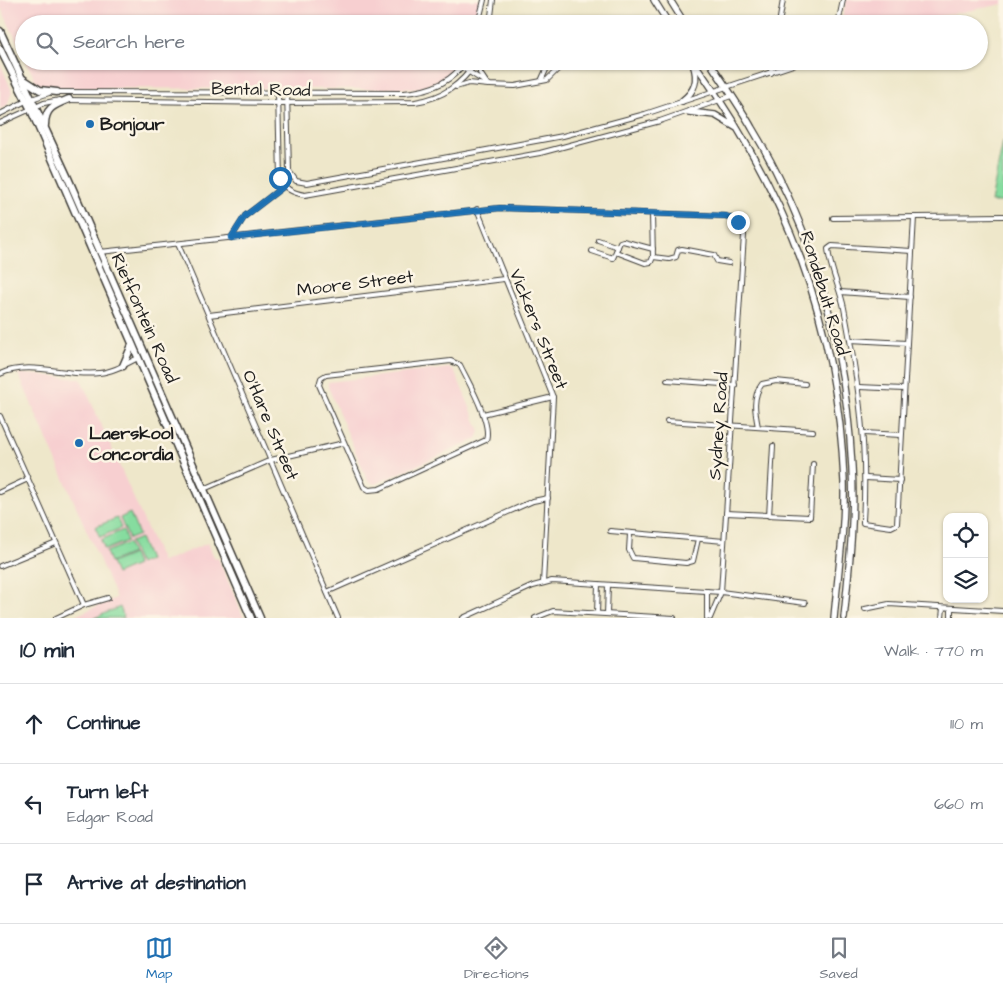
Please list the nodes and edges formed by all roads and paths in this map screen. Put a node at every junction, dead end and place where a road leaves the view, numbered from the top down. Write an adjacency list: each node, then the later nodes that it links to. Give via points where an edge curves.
1 (484, 0): 7 (street)
2 (493, 0): 8 (street)
3 (654, 0): 9 (main road)
4 (670, 0): 10 (main road)
5 (783, 0): 11 (street)
6 (843, 0): 12 (street)
7 (480, 15)
8 (491, 15)
9 (663, 15)
10 (679, 15)
11 (780, 15)
12 (840, 15)
13 (0, 31): 15 (main road, Rietfontein Road)
14 (0, 49): 39 (main road, Rietfontein Road)
15 (15, 63)
16 (18, 70): 29 (main road, Rietfontein Road)
17 (457, 70): 37 (street, Bental Road, via 439,85 415,92)
18 (466, 70): 27 (street)
19 (480, 70): 31 (street)
20 (546, 70): 30 (street)
21 (558, 70): 30 (street, via 551,78)
22 (695, 70): 41 (main road, via 696,84)
23 (699, 70): 34 (main road, Rondebult Road)
24 (715, 70): 33 (main road, Rondebult Road)
25 (770, 70): 28 (street)
26 (779, 70): 28 (street)
27 (469, 72): 31 (street); 32 (street, Bental Road)
28 (770, 73): 33 (street)
29 (22, 78): 35 (main road, via 40,90); 39 (main road, Rietfontein Road)
30 (541, 81): 31 (street, via 515,86)
31 (489, 85): 32 (street, via 469,83)
32 (455, 87): 43 (street, Bental Road, via 441,96 415,102)
33 (726, 87): 34 (street); 38 (main road, Rondebult Road)
34 (714, 91): 41 (street); 42 (main road, Rondebult Road)
35 (57, 92): 36 (street, Bental Road); 39 (street, Bental Road)
36 (278, 92): 37 (street, Bental Road); 44 (street)
37 (287, 92): 43 (street)
38 (731, 96): 42 (street); 138 (main road, Rondebult Road, via 779,178 817,270 832,318 842,368 852,468)
39 (29, 99): 45 (main road, Rietfontein Road); 47 (street, Bental Road)
40 (68, 100): 44 (street, Bental Road); 45 (street, Bental Road); 49 (main road, via 50,107)
41 (682, 101): 43 (street, via 563,136 307,183 296,181 289,171)
42 (720, 101): 46 (street); 50 (main road, Rondebult Road)
43 (288, 103): 44 (street, Bental Road)
44 (278, 104): 51 (street, via 279,171)
45 (33, 108): 48 (street, Bental Road); 49 (main road, Rietfontein Road); 74 (main road, Rietfontein Road)
46 (689, 112): 50 (main road, via 715,115); 51 (street, via 540,153 328,192 298,194)
47 (0, 114)
48 (0, 123)
49 (45, 127): 64 (main road, Rietfontein Road)
50 (739, 130): 137 (main road, Rondebult Road, via 791,230 822,321 833,373 844,484)
51 (284, 186): 57 (street, via 245,216)
52 (477, 209): 53 (street, via 522,208); 57 (street); 68 (street, Vickers Street)
53 (652, 215): 61 (street); 81 (street, Sydney Road, via 726,216 738,222 744,235)
54 (1003, 216): 55 (street)
55 (914, 217): 56 (street); 63 (street)
56 (833, 218)
57 (231, 238): 59 (street)
58 (598, 240): 60 (street)
59 (178, 244): 64 (street); 71 (street, O'Hare Street)
60 (618, 247): 61 (street, via 621,241 625,241); 65 (street)
61 (653, 249): 66 (street)
62 (592, 251): 65 (street, via 611,258)
63 (912, 251): 69 (street, via 830,247 828,252); 70 (street)
64 (100, 252): 75 (main road, Rietfontein Road)
65 (616, 252): 66 (street, via 645,262 650,262)
66 (653, 257): 67 (street, via 676,257 678,250 682,249 714,255 717,261)
67 (729, 263)
68 (504, 279): 71 (street, Moore Street); 84 (street, Vickers Street)
69 (840, 292): 70 (street); 72 (street)
70 (910, 297): 73 (street)
71 (209, 315): 97 (street, O'Hare Street)
72 (850, 340): 73 (street); 82 (street)
73 (907, 343): 83 (street)
74 (132, 345): 76 (main road, Rietfontein Road); 77 (main road)
75 (145, 355): 76 (street); 95 (main road, Rietfontein Road)
76 (138, 358): 77 (street); 96 (main road, Rietfontein Road)
77 (123, 366): 78 (street, via 99,374 20,368)
78 (0, 374)
79 (667, 380): 81 (street)
80 (805, 384): 89 (street, via 776,381 762,384 754,407)
81 (735, 385): 88 (street, Sydney Road)
82 (858, 388): 83 (street); 91 (street)
83 (904, 389): 92 (street)
84 (553, 397): 85 (street); 105 (street, Vickers Street)
85 (482, 414): 93 (street, via 488,433 483,443 376,490 362,485); 93 (street, via 460,365 451,361 326,375 320,379 319,385)
86 (0, 417): 100 (street)
87 (667, 421): 88 (street)
88 (732, 424): 89 (street); 106 (street, Sydney Road)
89 (758, 427): 90 (street)
90 (813, 431)
91 (864, 433): 92 (street); 99 (street)
92 (901, 435): 101 (street)
93 (344, 443): 97 (street)
94 (773, 446): 107 (street)
95 (189, 456): 96 (main road); 102 (main road, Rietfontein Road)
96 (182, 459): 104 (main road, Rietfontein Road)
97 (271, 460): 102 (street); 118 (street, O'Hare Street)
98 (813, 464): 107 (street, via 810,517)
99 (866, 478): 101 (street); 101 (street, via 863,523 891,528 897,524)
100 (28, 480): 103 (street); 112 (street)
101 (900, 480)
102 (203, 489): 104 (street); 131 (main road, Rietfontein Road)
103 (0, 492)
104 (196, 492): 130 (main road, Rietfontein Road)
105 (548, 498): 114 (street, Vickers Street); 118 (street, via 533,501)
106 (726, 513): 107 (street); 111 (street, Sydney Road)
107 (769, 516)
108 (610, 531): 109 (street)
109 (630, 534): 110 (street); 110 (street, via 629,550 633,558 686,563 696,559)
110 (698, 539): 111 (street)
111 (724, 541): 119 (street, Sydney Road)
112 (56, 543): 113 (street); 122 (street)
113 (0, 566)
114 (543, 582): 115 (street); 133 (street)
115 (598, 584): 116 (street); 127 (street)
116 (608, 585): 117 (street); 128 (street)
117 (707, 591): 119 (street); 136 (street)
118 (327, 592): 132 (street, O'Hare Street)
119 (721, 592): 121 (street); 136 (street, Sydney Road)
120 (108, 598): 122 (street)
121 (805, 603)
122 (84, 606): 129 (street)
123 (943, 608): 124 (street, via 889,604); 125 (street); 139 (street)
124 (865, 609)
125 (952, 609): 126 (street); 140 (street)
126 (1003, 611)
127 (597, 613): 128 (street); 134 (street, via 553,611)
128 (607, 614): 135 (street)
129 (56, 618)
130 (251, 618)
131 (260, 618)
132 (338, 618)
133 (463, 618)
134 (535, 618)
135 (674, 618)
136 (709, 618)
137 (834, 618)
138 (844, 618)
139 (942, 618)
140 (951, 618)

